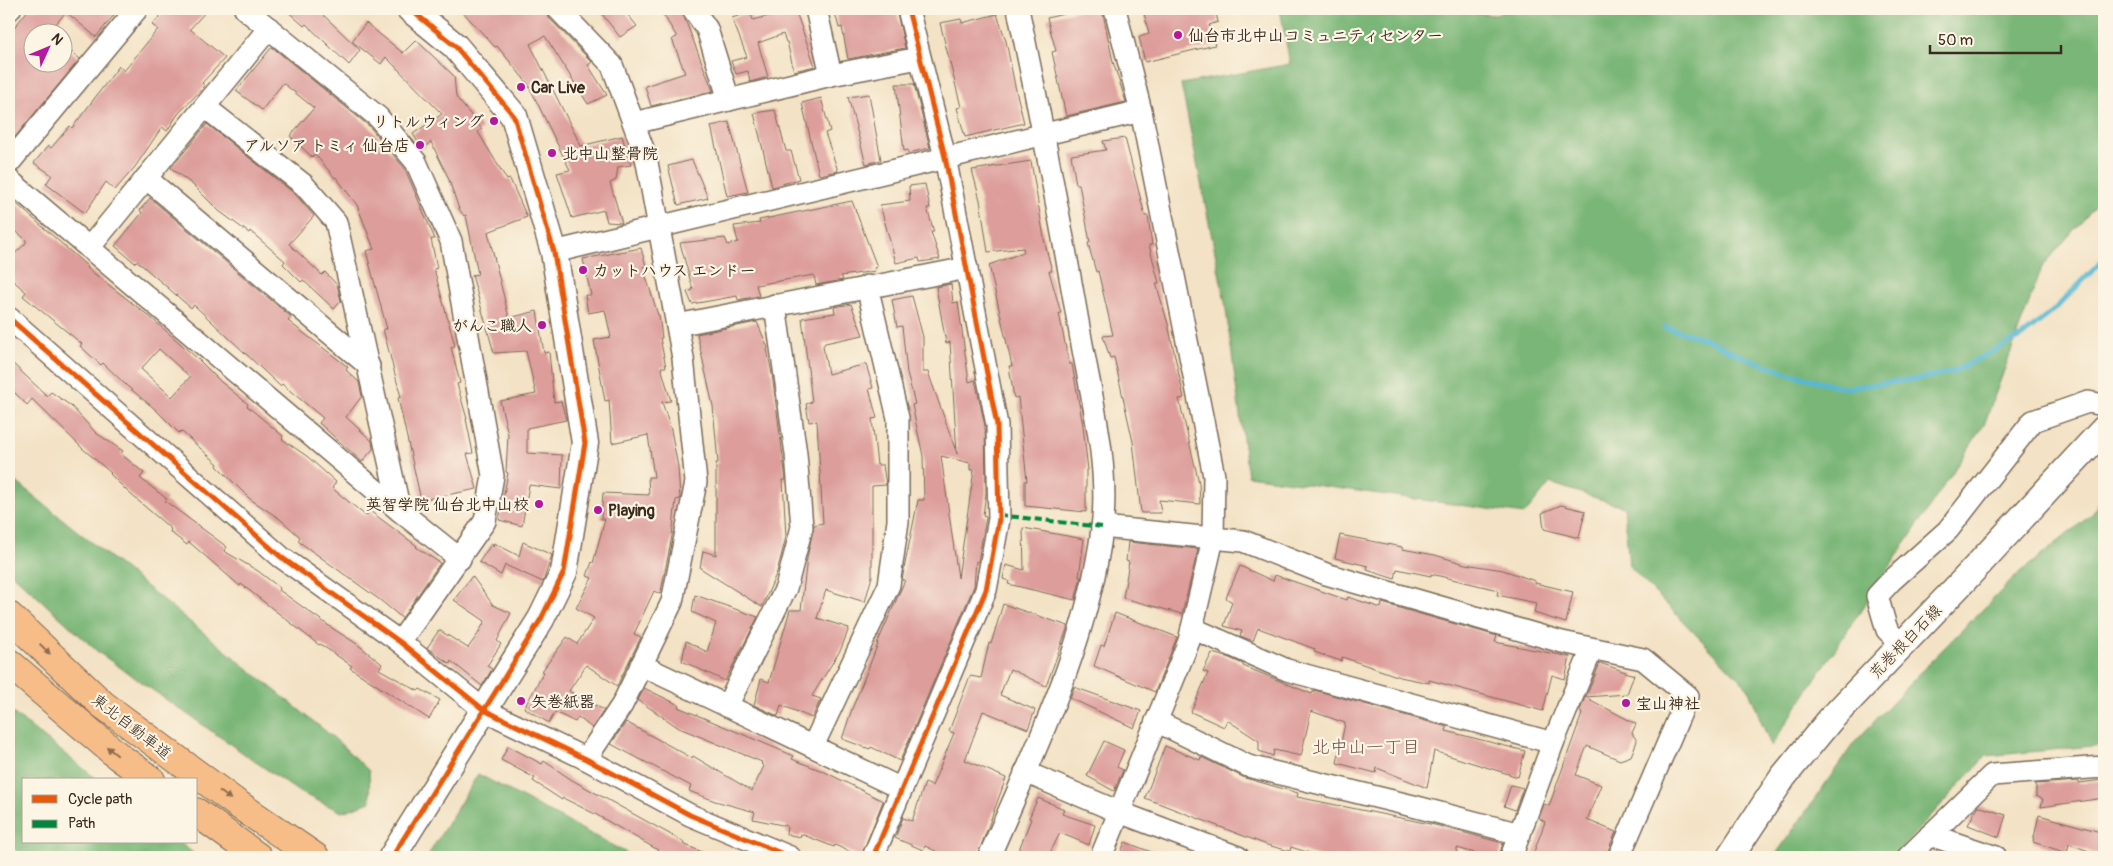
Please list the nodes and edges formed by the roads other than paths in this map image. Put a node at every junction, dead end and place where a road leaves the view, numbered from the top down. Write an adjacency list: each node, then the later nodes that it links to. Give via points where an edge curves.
1 (137, 9): 19 (street)
2 (245, 9): 10 (street)
3 (410, 9): 24 (street, via 455,46 514,116)
4 (558, 9): 16 (street, via 612,65)
5 (693, 9): 13 (street, via 707,29)
6 (816, 9): 12 (street)
7 (908, 9): 11 (street)
8 (1018, 9): 17 (street)
9 (1115, 9): 15 (street)
10 (269, 28): 14 (street); 36 (street, via 378,116 416,162 451,242 493,476 485,521)
11 (919, 58): 12 (street); 18 (street)
12 (831, 76): 13 (street)
13 (729, 100): 16 (street)
14 (205, 107): 20 (street); 30 (street, via 304,185 336,222)
15 (1142, 110): 17 (street); 35 (street, via 1214,476)
16 (634, 124): 22 (street, via 646,157)
17 (1044, 134): 18 (street); 34 (street, via 1103,464)
18 (946, 157): 22 (street); 25 (street)
19 (9, 163)
20 (146, 178): 23 (street); 30 (street)
21 (9, 180): 23 (street)
22 (659, 226): 24 (street); 29 (street)
23 (89, 248): 33 (street)
24 (554, 252): 45 (street, via 586,443 564,572 541,619)
25 (967, 268): 26 (street); 53 (street, via 997,425 999,519 986,590)
26 (867, 286): 27 (street); 48 (street, via 898,418 898,520 889,585)
27 (775, 305): 29 (street); 44 (street, via 796,454 802,527 786,588)
28 (9, 318): 39 (street, via 281,557)
29 (677, 325): 43 (street, via 696,482 672,602)
30 (369, 366): 33 (street)
31 (2104, 405): 40 (street, via 2088,402 2033,421 1948,530 1876,596 1887,630)
32 (2100, 433): 40 (street, 荒巻根白石線)
33 (400, 511): 36 (street)
34 (1102, 527): 35 (street); 51 (street, via 1092,588 1070,660)
35 (1213, 539): 38 (street); 41 (street, via 1243,541 1326,574)
36 (460, 559): 39 (street)
37 (9, 616): 59 (highway, 東北自動車道, one-way to 59, via 110,710)
38 (1192, 628): 46 (street); 47 (street, via 1287,670)
39 (400, 642): 45 (street)
40 (1902, 645): 68 (street, 荒巻根白石線, via 1830,720 1783,777)
41 (1592, 648): 47 (street); 67 (street, via 1643,658 1688,696)
42 (9, 662): 52 (highway, 東北自動車道, one-way to 42)
43 (641, 665): 44 (street); 49 (street, via 622,705)
44 (727, 706): 48 (street)
45 (484, 710): 49 (street); 60 (street)
46 (1156, 721): 54 (street); 56 (street, via 1248,766)
47 (1553, 743): 56 (street)
48 (813, 746): 53 (street)
49 (586, 758): 61 (street, via 690,815)
50 (2104, 767): 57 (street, via 1992,775)
51 (1025, 772): 54 (street); 63 (street)
52 (148, 778)
53 (902, 789): 62 (street)
54 (1118, 812): 64 (street); 65 (street)
55 (198, 813): 58 (highway)
56 (1520, 834): 66 (street)
57 (1930, 835): 69 (street); 70 (street)
58 (258, 857)
59 (315, 857)
60 (392, 857)
61 (790, 857)
62 (873, 857)
63 (990, 857)
64 (1101, 857)
65 (1238, 857)
66 (1511, 857)
67 (1619, 857)
68 (1730, 857)
69 (1908, 857)
70 (1996, 857)

